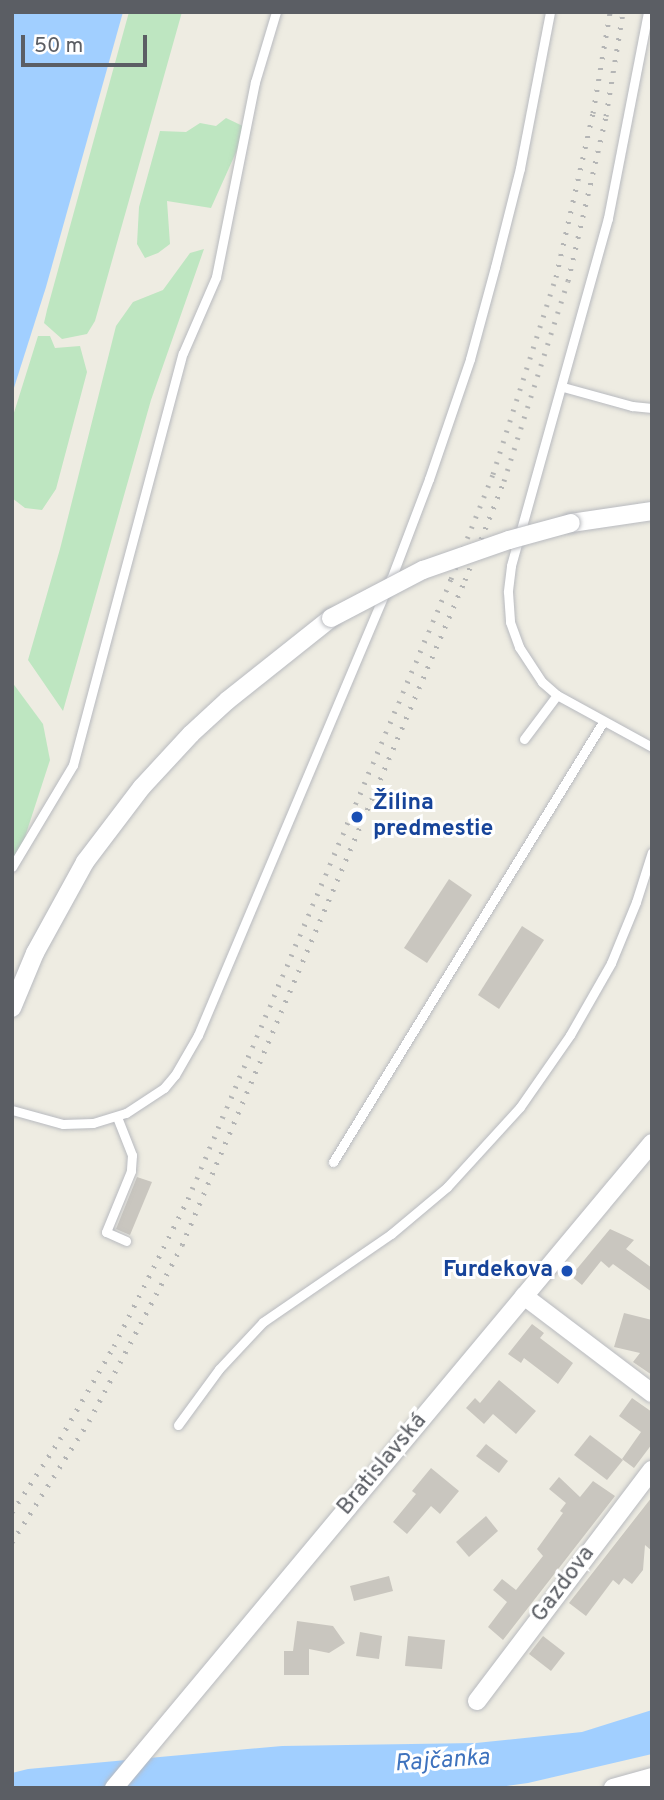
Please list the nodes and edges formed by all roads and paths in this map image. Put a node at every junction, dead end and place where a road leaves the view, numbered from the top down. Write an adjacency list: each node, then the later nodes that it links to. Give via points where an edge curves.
1 (276, 12): 12 (lane, via 255,82 216,277 183,353 73,765)
2 (550, 12): 15 (lane, via 492,280 466,371 391,579 188,1055 164,1088)
3 (648, 12): 4 (lane, via 608,218)
4 (563, 387): 5 (lane); 7 (lane, via 511,566 508,592 510,622 519,647 530,668)
5 (652, 408)
6 (652, 511): 13 (street, bridge, via 570,523 509,540 424,570 331,618 219,709 142,787 85,862 35,953)
7 (558, 695): 8 (lane); 9 (lane)
8 (603, 722): 10 (lane); 17 (lane)
9 (524, 739)
10 (652, 747)
11 (652, 852): 21 (lane, via 611,963 570,1035 520,1107 447,1187 400,1226 263,1322 219,1369)
12 (12, 867)
13 (12, 1008)
14 (12, 1110): 15 (lane, via 63,1124)
15 (117, 1117): 18 (lane, via 132,1155 131,1171 106,1232)
16 (652, 1143): 19 (street, Bratislavská)
17 (333, 1162)
18 (126, 1241)
19 (524, 1296): 20 (street); 25 (street, Bratislavská)
20 (652, 1393)
21 (178, 1425)
22 (652, 1469): 23 (street, Gazdova)
23 (477, 1702)
24 (652, 1777): 26 (street)
25 (114, 1788)
26 (613, 1788)

